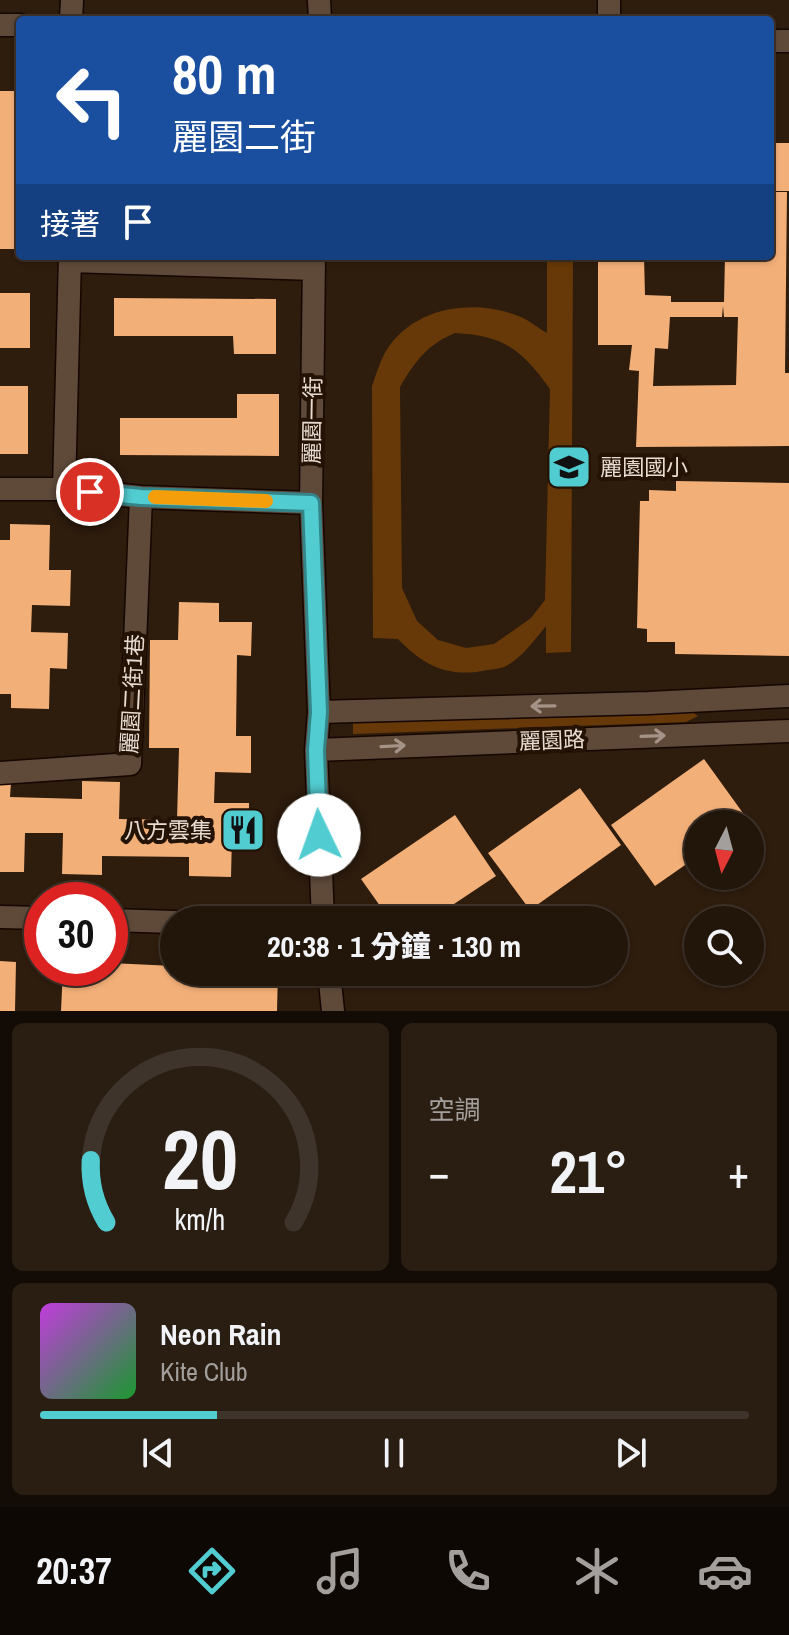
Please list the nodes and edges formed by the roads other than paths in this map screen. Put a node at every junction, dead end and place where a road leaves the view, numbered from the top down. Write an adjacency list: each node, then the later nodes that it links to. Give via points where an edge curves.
1 (70, 260): 5 (street)
2 (151, 260): 3 (street)
3 (314, 262): 7 (street, 麗園一街)
4 (0, 489): 5 (street)
5 (64, 489): 6 (street)
6 (141, 497): 7 (street); 12 (street, 麗園二街1巷, via 130,764)
7 (311, 503): 9 (street, 麗園一街)
8 (789, 696): 9 (street, 麗園路, one-way to 9)
9 (319, 712): 11 (street, 麗園一街)
10 (789, 731): 11 (street, 麗園路, one-way to 10)
11 (316, 750): 13 (street, 麗園一街)
12 (0, 773)
13 (322, 906)
14 (0, 917): 15 (street)
15 (24, 918)
16 (128, 921): 17 (street)
17 (160, 922)
18 (330, 986): 19 (street)
19 (333, 1011)

